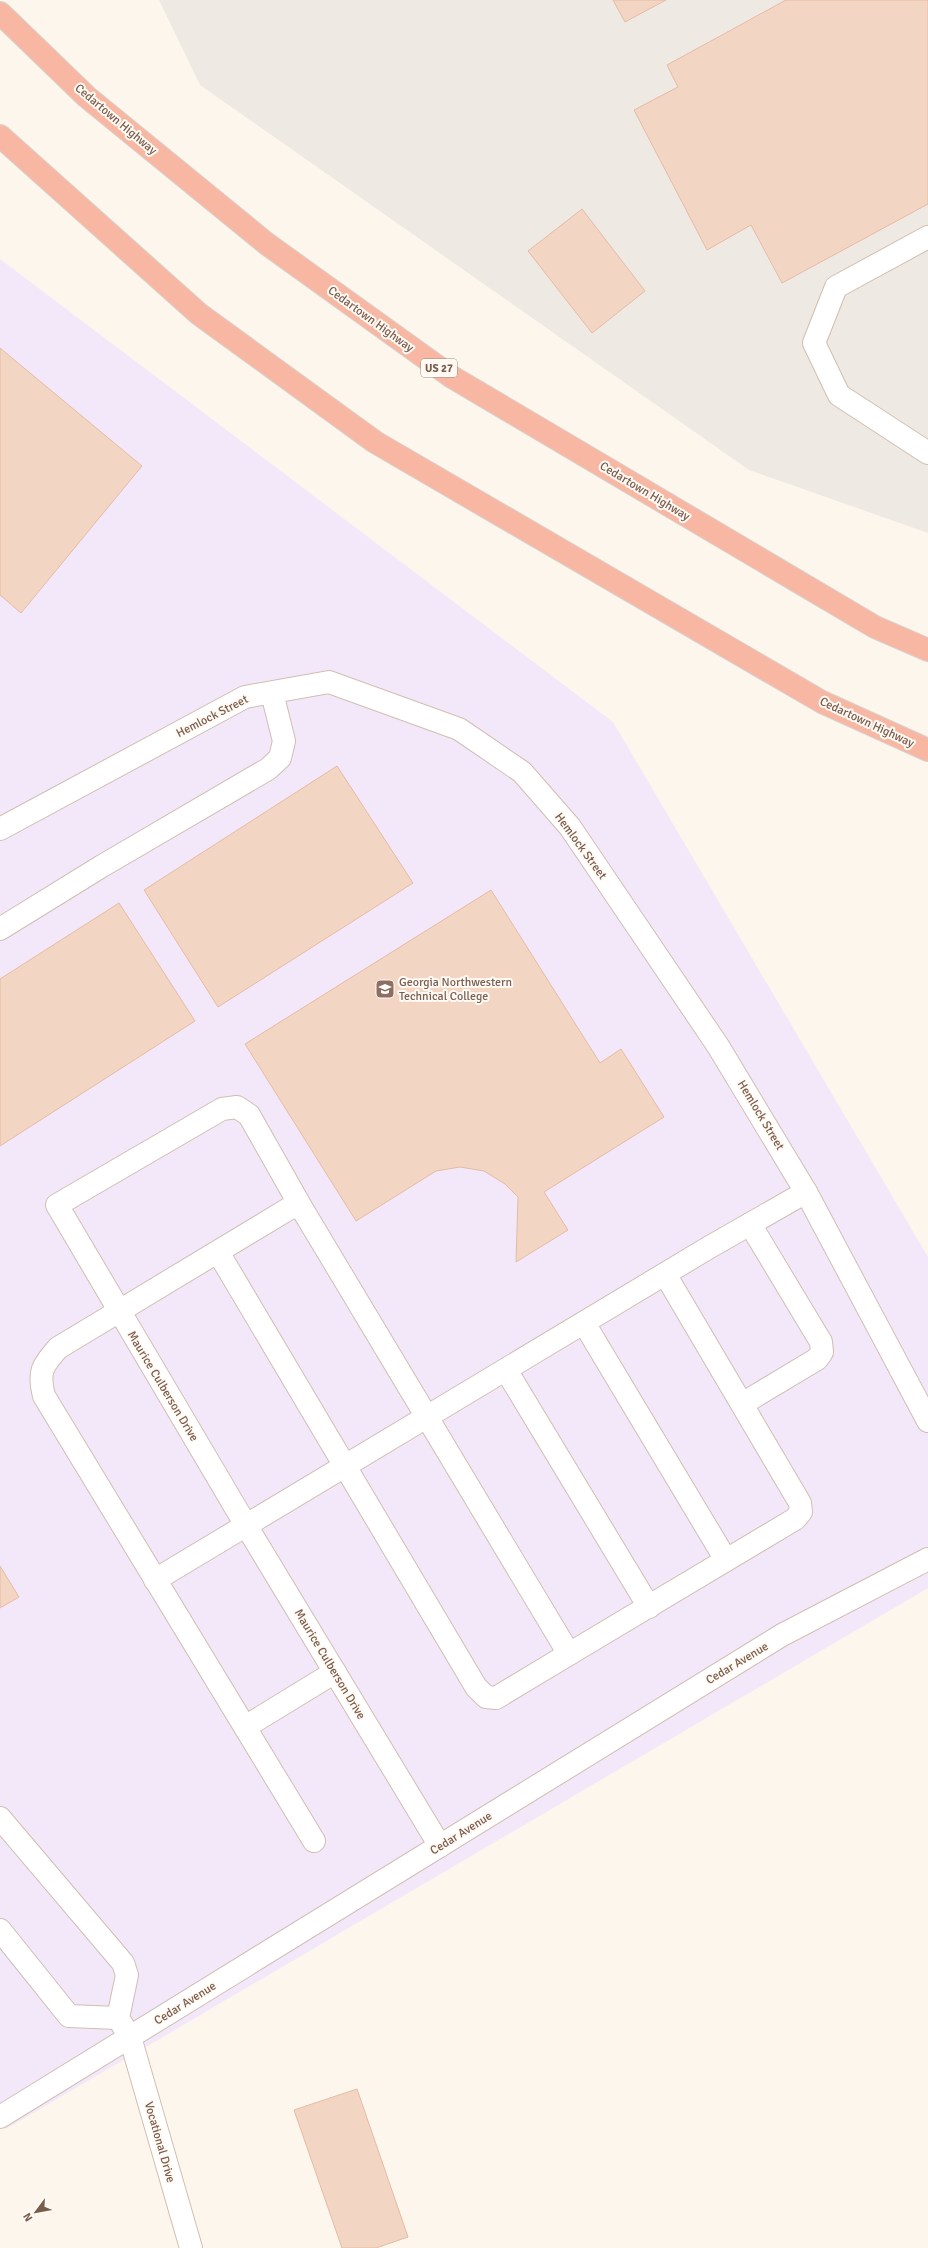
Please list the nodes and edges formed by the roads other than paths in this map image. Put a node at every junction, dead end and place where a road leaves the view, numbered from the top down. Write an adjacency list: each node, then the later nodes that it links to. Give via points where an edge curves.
1 (0, 13): 5 (highway, Cedartown Highway / US 27, via 87,97 267,244 452,377 875,627)
2 (0, 136): 7 (highway, Cedartown Highway, via 199,314 375,442 822,702)
3 (928, 237): 4 (street, via 836,287 814,343 839,396)
4 (928, 453)
5 (928, 650)
6 (272, 692): 8 (street, Hemlock Street, via 245,697); 9 (street, via 284,741 280,758 268,769); 10 (street, Hemlock Street, via 329,682 460,729 522,772 570,826 718,1046)
7 (928, 750)
8 (0, 829)
9 (0, 929)
10 (806, 1192): 12 (street); 20 (street, Hemlock Street)
11 (301, 1207): 13 (street, via 290,1208); 15 (street, Maurice Culberson Drive, via 249,1115 237,1107 222,1108 57,1205); 19 (street)
12 (750, 1224): 14 (street); 18 (street, via 821,1342 822,1352 817,1359)
13 (218, 1252): 15 (street); 21 (street)
14 (665, 1274): 16 (street); 18 (street)
15 (119, 1312): 22 (street, Maurice Culberson Drive); 25 (street, via 58,1348 45,1363 40,1378 44,1396)
16 (584, 1323): 17 (street); 24 (street)
17 (506, 1370): 19 (street); 26 (street)
18 (742, 1404): 24 (street, via 800,1503 801,1512 795,1519)
19 (428, 1417): 21 (street); 27 (street)
20 (928, 1421)
21 (345, 1467): 22 (street); 27 (street, via 476,1687 486,1697 496,1698)
22 (247, 1526): 25 (street); 28 (street, Maurice Culberson Drive)
23 (928, 1559): 32 (street, Cedar Avenue, via 782,1635)
24 (726, 1560): 26 (street)
25 (156, 1580): 29 (street)
26 (649, 1606): 27 (street)
27 (569, 1654)
28 (335, 1672): 29 (street); 32 (street, Maurice Culberson Drive)
29 (245, 1727): 31 (street)
30 (0, 1818): 34 (street, via 123,1963 127,1975)
31 (314, 1841)
32 (440, 1846): 35 (street, Cedar Avenue)
33 (0, 1930): 34 (street, via 69,2016)
34 (118, 2018): 35 (street, Vocational Drive)
35 (130, 2037): 36 (street, Cedar Avenue); 37 (street, Vocational Drive)
36 (0, 2117)
37 (191, 2248)

